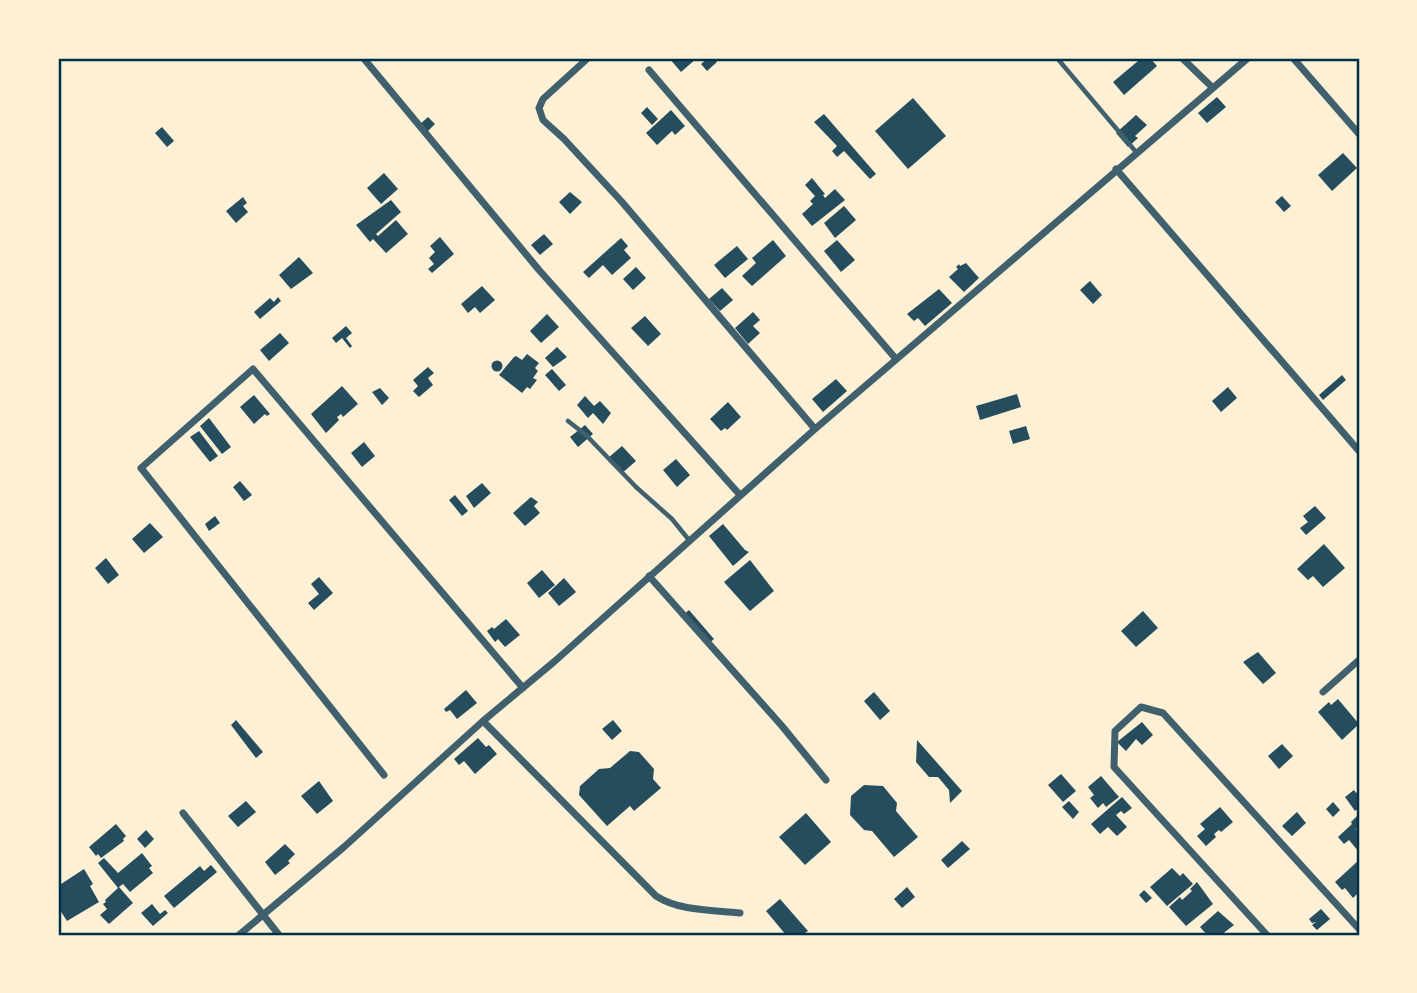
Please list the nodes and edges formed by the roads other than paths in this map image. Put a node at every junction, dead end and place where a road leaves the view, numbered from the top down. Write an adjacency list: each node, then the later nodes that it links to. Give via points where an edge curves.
1 (588, 58): 14 (street, via 543,99 539,108 543,120 622,202)
2 (1057, 58): 10 (lane)
3 (1182, 58): 8 (street)
4 (1248, 58): 8 (street)
5 (1293, 58): 9 (street)
6 (365, 60): 16 (street, via 538,270)
7 (649, 70): 12 (street)
8 (1213, 88): 10 (street)
9 (1359, 134)
10 (1136, 152): 11 (street)
11 (1116, 169): 12 (street); 15 (street)
12 (896, 359): 14 (street)
13 (568, 421): 17 (lane)
14 (815, 429): 16 (street)
15 (1359, 451)
16 (740, 495): 17 (street)
17 (690, 540): 18 (street)
18 (649, 576): 20 (street); 24 (street)
19 (1359, 660): 21 (street)
20 (523, 688): 22 (street); 23 (street, via 253,369 141,468)
21 (1323, 692)
22 (483, 721): 26 (street, via 656,896 680,906); 27 (street)
23 (384, 775)
24 (826, 780)
25 (183, 813): 27 (street)
26 (740, 913)
27 (262, 915): 29 (street); 30 (street)
28 (1359, 929): 31 (street, via 1163,713 1141,707 1115,732 1114,767)
29 (239, 935)
30 (279, 935)
31 (1267, 935)

